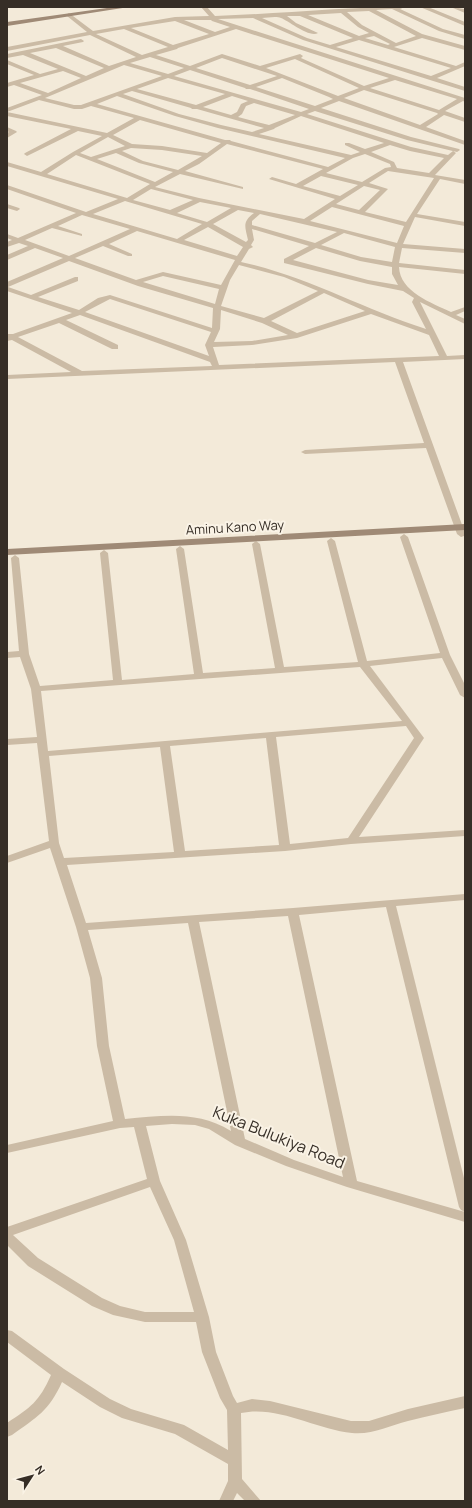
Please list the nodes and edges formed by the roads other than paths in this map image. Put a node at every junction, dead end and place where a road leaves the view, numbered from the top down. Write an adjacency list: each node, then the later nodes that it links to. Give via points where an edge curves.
1 (98, 7): 19 (main road)
2 (126, 7): 12 (main road)
3 (204, 7): 16 (street)
4 (402, 7): 6 (street)
5 (423, 7): 20 (street)
6 (394, 8): 8 (street); 34 (street)
7 (455, 8): 10 (street)
8 (371, 10): 9 (street); 30 (street)
9 (342, 11): 11 (street); 29 (street)
10 (465, 11)
11 (299, 14): 13 (street); 25 (street)
12 (69, 15): 21 (main road); 26 (street)
13 (281, 15): 14 (street); 27 (street)
14 (253, 16): 16 (street); 31 (street)
15 (206, 18): 16 (street); 17 (street); 24 (street)
16 (213, 18)
17 (175, 19): 23 (street); 28 (street)
18 (465, 19): 20 (street)
19 (7, 20)
20 (458, 21): 22 (street)
21 (7, 24)
22 (465, 24)
23 (124, 27): 26 (street); 39 (street)
24 (236, 27): 28 (street); 42 (street)
25 (331, 28): 27 (street); 33 (street)
26 (90, 33): 32 (street); 41 (street)
27 (315, 33): 31 (street)
28 (216, 34): 39 (street)
29 (373, 34): 33 (street); 35 (street)
30 (422, 36): 35 (street); 40 (street)
31 (300, 37): 37 (street)
32 (97, 38): 36 (street); 46 (street)
33 (358, 38): 37 (street); 38 (street)
34 (465, 38)
35 (394, 44): 38 (street)
36 (57, 46): 43 (street); 51 (street)
37 (330, 47): 42 (street); 61 (street)
38 (386, 47): 54 (street)
39 (175, 48): 44 (street)
40 (465, 48)
41 (7, 49)
42 (313, 52): 47 (street); 60 (street)
43 (24, 53): 45 (street); 55 (street)
44 (151, 55): 46 (street); 52 (street)
45 (7, 56)
46 (144, 58): 49 (street)
47 (294, 58): 53 (street); 66 (street)
48 (7, 62): 57 (street)
49 (124, 63): 51 (street); 56 (street)
50 (465, 64): 54 (street)
51 (109, 68): 59 (street)
52 (187, 68): 53 (street, via 222,56); 56 (street); 65 (street)
53 (259, 68): 58 (street)
54 (458, 68): 61 (street)
55 (63, 69): 57 (street); 59 (street)
56 (169, 75): 67 (street); 71 (street)
57 (40, 76): 62 (street)
58 (282, 76): 65 (street); 73 (street)
59 (86, 78): 69 (street)
60 (395, 78): 64 (street); 66 (street)
61 (431, 79): 64 (street); 68 (street)
62 (14, 83): 63 (street); 69 (street)
63 (7, 85)
64 (417, 85): 74 (street)
65 (249, 88): 71 (street); 80 (street)
66 (364, 88): 73 (street); 82 (street)
67 (131, 89): 70 (street); 79 (street)
68 (465, 89)
69 (49, 94): 72 (street)
70 (118, 94): 77 (street); 85 (street)
71 (231, 95): 75 (street); 79 (street)
72 (38, 98): 77 (street, via 74,107); 78 (street)
73 (338, 98): 80 (street); 93 (street)
74 (464, 100): 82 (street)
75 (252, 101): 84 (street); 87 (street, via 243,105 240,113)
76 (7, 104): 78 (street)
77 (91, 104): 86 (street)
78 (16, 106): 81 (street)
79 (196, 108): 85 (street); 87 (street)
80 (314, 108): 84 (street); 104 (street, via 424,144)
81 (7, 110)
82 (442, 113): 88 (street); 93 (street)
83 (7, 114): 91 (street)
84 (300, 114): 92 (street); 100 (street)
85 (177, 115): 89 (street); 90 (street)
86 (139, 118): 89 (street); 96 (street)
87 (232, 118): 92 (street)
88 (465, 120)
89 (155, 123): 98 (street)
90 (220, 127): 95 (street); 98 (street)
91 (78, 128): 96 (street); 108 (street)
92 (272, 128): 95 (street)
93 (420, 128): 101 (street)
94 (7, 129): 97 (street, via 14,132)
95 (254, 134): 110 (street)
96 (108, 135): 103 (street); 107 (street)
97 (7, 136)
98 (206, 136): 99 (street)
99 (228, 141): 109 (street); 114 (street)
100 (389, 143): 106 (street); 111 (street, via 410,150)
101 (465, 143): 104 (street)
102 (347, 144): 106 (street)
103 (131, 146): 105 (street); 109 (street)
104 (457, 150): 111 (street)
105 (116, 151): 112 (street); 116 (street, via 141,162)
106 (366, 152): 110 (street); 115 (street, via 394,164)
107 (75, 153): 112 (street); 118 (street)
108 (27, 154)
109 (207, 155): 116 (street)
110 (352, 157): 114 (street)
111 (449, 157): 119 (street)
112 (92, 159): 123 (street)
113 (7, 164): 118 (street)
114 (330, 169): 117 (street)
115 (394, 169): 119 (street); 124 (street, via 382,172)
116 (178, 173): 123 (street); 127 (street)
117 (321, 174): 124 (street); 125 (street)
118 (42, 175): 131 (street)
119 (430, 176): 120 (street)
120 (438, 177): 122 (street); 141 (street)
121 (272, 179): 125 (street)
122 (465, 182)
123 (152, 185): 131 (street); 132 (street)
124 (362, 185): 130 (street); 138 (street, via 384,189)
125 (297, 186): 130 (street)
126 (7, 187): 128 (street)
127 (241, 188)
128 (19, 191): 129 (street); 139 (street)
129 (7, 196)
130 (342, 199): 133 (street)
131 (126, 200): 139 (street); 140 (street)
132 (198, 200): 135 (street); 140 (street)
133 (332, 205): 138 (street); 142 (street)
134 (7, 206): 136 (street)
135 (238, 207): 137 (street); 143 (street)
136 (17, 209)
137 (259, 212): 142 (street); 147 (street, via 249,220)
138 (361, 212): 145 (street)
139 (85, 213): 146 (street); 148 (street)
140 (170, 213): 143 (street)
141 (413, 215): 144 (street); 145 (street)
142 (305, 222): 149 (street)
143 (208, 224): 153 (street); 159 (street)
144 (465, 224)
145 (408, 225): 158 (street)
146 (51, 226): 150 (street); 152 (street)
147 (248, 226): 157 (street); 159 (street, via 252,238)
148 (137, 229): 153 (street); 154 (street)
149 (343, 231): 157 (street); 158 (street)
150 (80, 235)
151 (7, 236): 152 (street)
152 (18, 240): 155 (street); 156 (street)
153 (178, 241): 164 (street)
154 (104, 244): 161 (street); 163 (street)
155 (7, 245)
156 (34, 246): 162 (street); 163 (street)
157 (314, 246): 165 (street, via 360,259); 172 (street, via 288,262)
158 (400, 246): 160 (street); 165 (street)
159 (249, 247): 164 (street)
160 (465, 251)
161 (130, 255)
162 (7, 258)
163 (68, 259): 168 (street); 169 (street)
164 (239, 261): 170 (street, via 226,280); 173 (street, via 273,270)
165 (396, 265): 166 (street); 172 (street, via 396,279)
166 (465, 272)
167 (75, 279): 174 (street)
168 (135, 282): 170 (street, via 163,274); 176 (street)
169 (7, 285)
170 (224, 288): 176 (street)
171 (7, 289): 174 (street)
172 (405, 289): 175 (street)
173 (323, 291): 178 (street); 182 (street)
174 (32, 297): 179 (street)
175 (418, 297): 180 (street); 185 (street, via 416,302)
176 (217, 308): 182 (street); 184 (street)
177 (465, 309): 180 (street)
178 (370, 312): 185 (street); 186 (street)
179 (79, 313): 181 (street); 184 (street, via 101,300 113,297); 193 (street)
180 (451, 314): 183 (street)
181 (59, 320): 187 (street); 189 (street)
182 (265, 321): 186 (street)
183 (465, 322)
184 (215, 331): 188 (street)
185 (430, 333): 191 (street)
186 (297, 336): 188 (street, via 252,343)
187 (9, 337): 194 (street)
188 (209, 345): 193 (street)
189 (115, 347)
190 (465, 357): 191 (street)
191 (444, 358): 192 (street)
192 (398, 360): 193 (street); 196 (street)
193 (215, 364): 194 (street)
194 (79, 373): 195 (street)
195 (7, 377)
196 (429, 445): 197 (street); 198 (street)
197 (305, 452)
198 (463, 530): 199 (main road, Aminu Kano Way); 204 (main road, Aminu Kano Way)
199 (404, 537): 200 (main road, Aminu Kano Way); 207 (street)
200 (331, 541): 201 (main road, Aminu Kano Way); 208 (street)
201 (256, 544): 202 (main road, Aminu Kano Way); 209 (street)
202 (180, 549): 203 (main road, Aminu Kano Way); 210 (street)
203 (104, 553): 204 (main road, Aminu Kano Way); 211 (street)
204 (10, 556): 205 (street)
205 (24, 654): 206 (street); 212 (street)
206 (7, 655)
207 (445, 655): 208 (street); 213 (street)
208 (363, 664): 209 (street); 214 (street)
209 (280, 671): 210 (street)
210 (199, 677): 211 (street)
211 (118, 683): 212 (street)
212 (36, 689): 216 (street)
213 (465, 695)
214 (409, 723): 215 (street); 221 (street, via 418,738)
215 (271, 736): 218 (street); 223 (street)
216 (41, 740): 217 (street); 219 (street)
217 (7, 742)
218 (165, 744): 219 (street); 224 (street)
219 (43, 754): 222 (street)
220 (465, 833): 221 (street)
221 (351, 841): 223 (street)
222 (54, 843): 225 (street); 226 (street)
223 (285, 848): 224 (street)
224 (180, 854): 226 (street)
225 (7, 860)
226 (60, 862): 231 (street)
227 (465, 897): 228 (street)
228 (390, 903): 229 (street); 238 (street)
229 (293, 912): 230 (street); 237 (street)
230 (193, 919): 231 (street); 234 (street)
231 (82, 927): 233 (street, via 96,978 103,1046)
232 (139, 1122): 233 (street, Kuka Bulukiya Road); 234 (street, Kuka Bulukiya Road, via 195,1121 213,1126); 236 (street)
233 (120, 1124): 235 (street, Kuka Bulukiya Road)
234 (239, 1142): 237 (street, Kuka Bulukiya Road)
235 (7, 1150)
236 (154, 1181): 240 (street); 242 (street, via 180,1240)
237 (351, 1184): 239 (street, Kuka Bulukiya Road)
238 (465, 1207)
239 (465, 1217)
240 (7, 1232)
241 (7, 1237): 242 (street, via 33,1262 97,1302 118,1311 145,1317)
242 (202, 1317): 246 (street, via 209,1352)
243 (7, 1335): 244 (street)
244 (59, 1373): 247 (street, via 48,1397 37,1410); 248 (street, via 127,1414 179,1429)
245 (465, 1402): 246 (street, via 369,1427 351,1427 270,1407 252,1405)
246 (234, 1410): 248 (street)
247 (7, 1431)
248 (235, 1461): 249 (street)
249 (235, 1481): 250 (street); 251 (street)
250 (226, 1501)
251 (254, 1501)

